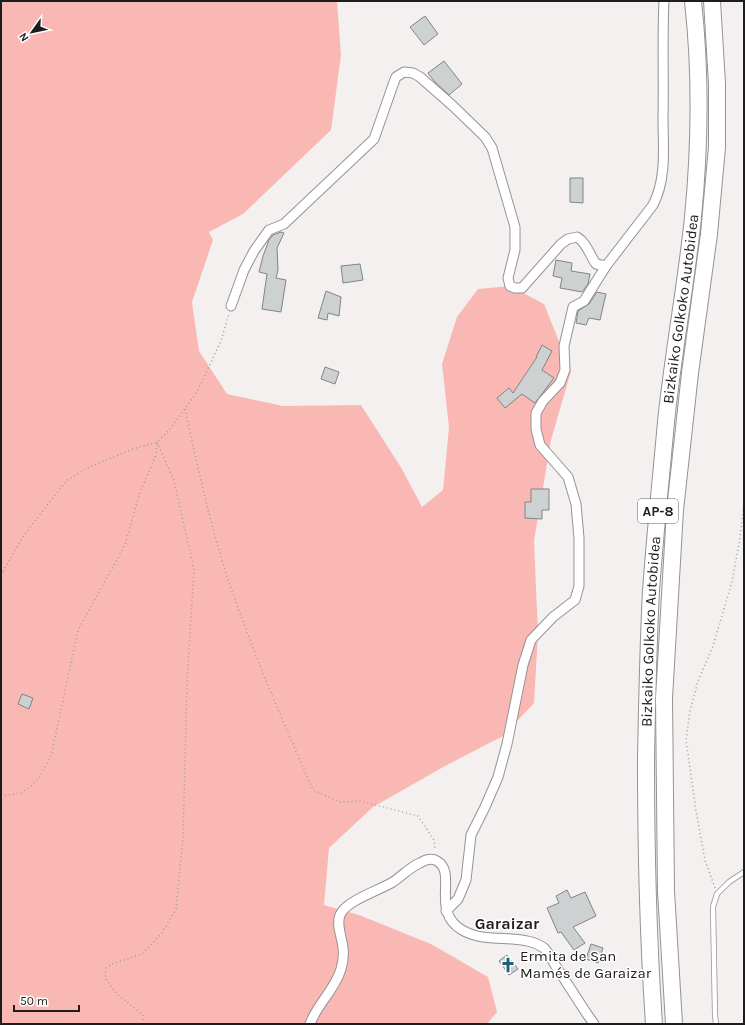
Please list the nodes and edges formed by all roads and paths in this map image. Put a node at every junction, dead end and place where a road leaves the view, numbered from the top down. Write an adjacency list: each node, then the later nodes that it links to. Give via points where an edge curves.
1 (664, 1): 4 (street, via 664,144 658,195)
2 (692, 1): 18 (highway, Bizkaiko Golkoko Autobidea / AP-8, via 697,50 698,144 693,217 659,494 651,591 647,689 647,887)
3 (712, 1): 19 (highway, Bizkaiko Golkoko Autobidea / AP-8, via 717,147 709,234 675,510 664,698 666,891)
4 (606, 266): 5 (street, via 596,264 584,241 577,237 561,244 522,288 510,286 508,278 515,250 515,227 492,148 485,137 459,111 420,77 404,72 396,77 374,139 284,224 269,230 244,270); 14 (street, via 584,301 573,307 564,346 565,370 560,383 543,401 536,413 540,445 568,477 576,504 579,586 575,600 553,617 531,640 498,777 471,834 466,880 458,899)
5 (231, 306): 6 (path, via 221,341 198,392)
6 (185, 409): 7 (path); 11 (path, via 206,507 229,582 276,708 313,790 340,802 360,801 418,816 434,840)
7 (157, 442): 9 (path, via 89,467 66,481 24,534); 10 (path, via 156,455 138,495 125,544 78,630 51,756 40,776 30,787 21,793); 15 (path, via 174,481 194,569 187,681 183,838 176,908 162,933 142,954 106,968 105,978 116,993 143,1015)
8 (744, 501): 13 (path, via 732,582 713,646 698,681 686,740 705,860)
9 (1, 575)
10 (1, 796)
11 (436, 860): 14 (street, via 446,871); 16 (street, via 430,859 419,863 393,882 344,908 339,916 343,947 341,969 336,982 315,1012)
12 (744, 872): 13 (lane)
13 (717, 894): 20 (lane, via 713,907)
14 (446, 911): 17 (street, via 453,924 474,936 526,940 544,948)
15 (143, 1024)
16 (310, 1024)
17 (594, 1024)
18 (654, 1024)
19 (674, 1024)
20 (716, 1024)

